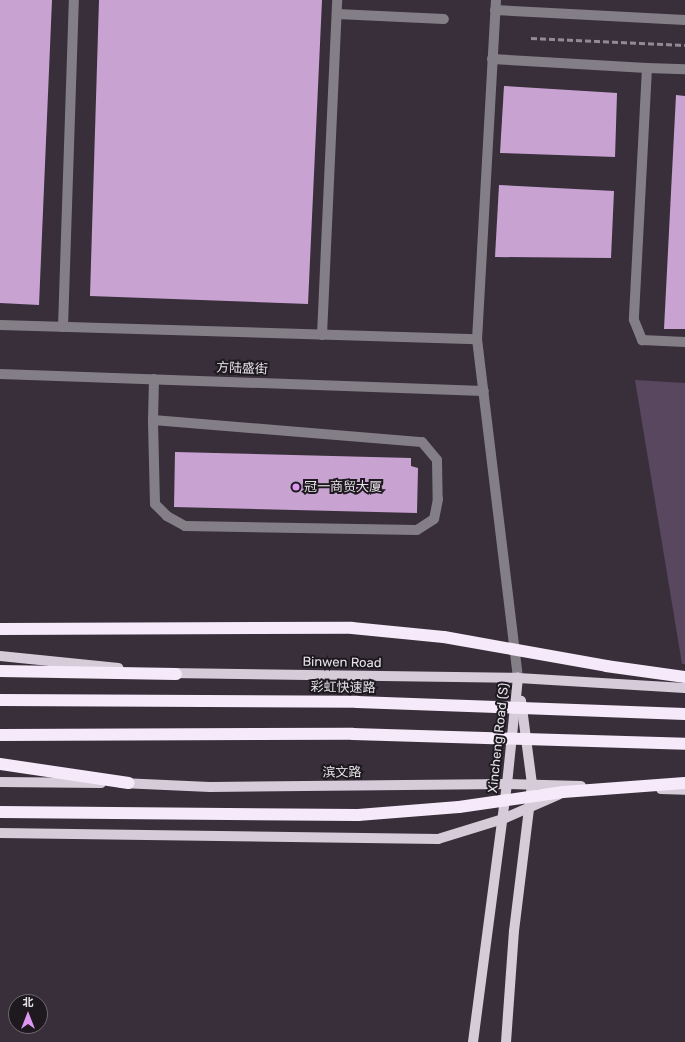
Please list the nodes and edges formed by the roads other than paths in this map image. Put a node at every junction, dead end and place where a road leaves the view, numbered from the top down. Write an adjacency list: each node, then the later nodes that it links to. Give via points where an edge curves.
1 (74, 0): 11 (street)
2 (337, 0): 4 (street)
3 (495, 5): 6 (street); 7 (street)
4 (337, 14): 5 (street); 12 (street)
5 (444, 19)
6 (685, 20)
7 (492, 59): 8 (street); 13 (street)
8 (647, 68): 9 (street); 14 (street, via 634,320 642,340)
9 (685, 69)
10 (0, 325): 11 (street)
11 (64, 327): 12 (street)
12 (322, 334): 13 (street)
13 (477, 339): 17 (street)
14 (685, 342)
15 (0, 374): 16 (street, 方陆盛街)
16 (154, 379): 17 (street, 方陆盛街); 18 (street)
17 (484, 391): 24 (street)
18 (154, 420): 18 (street, via 155,504 167,516 185,526 417,530 434,519 438,499 437,460 422,442)
19 (0, 629): 23 (highway, bridge, via 352,628 444,637 606,666)
20 (0, 656): 22 (main road, Binwen Road)
21 (0, 671): 22 (highway)
22 (176, 674): 24 (main road, Binwen Road)
23 (685, 677)
24 (518, 678): 25 (main road, Binwen Road); 34 (main road, Xincheng Road (S)); 35 (main road, Xincheng Road (S))
25 (685, 688)
26 (0, 700): 27 (highway, 彩虹快速路, bridge, via 357,702)
27 (685, 714)
28 (0, 735): 29 (highway, bridge, via 353,734)
29 (685, 744)
30 (0, 764): 32 (highway)
31 (0, 782): 32 (main road, 滨文路)
32 (129, 783): 34 (main road, 滨文路, via 210,787)
33 (685, 783): 39 (highway, bridge, via 563,792 459,807 358,815)
34 (508, 784): 35 (main road, 滨文路); 40 (main road, Xincheng Road (S))
35 (532, 784): 36 (main road, 滨文路); 38 (main road, Xincheng Road (S))
36 (580, 786): 37 (main road, 滨文路); 38 (main road)
37 (685, 790)
38 (529, 808): 40 (main road); 43 (main road, Xincheng Road (S), via 514,931)
39 (0, 812)
40 (503, 819): 41 (main road, via 438,839); 42 (main road, Xincheng Road (S))
41 (0, 832)
42 (473, 1042)
43 (506, 1042)

